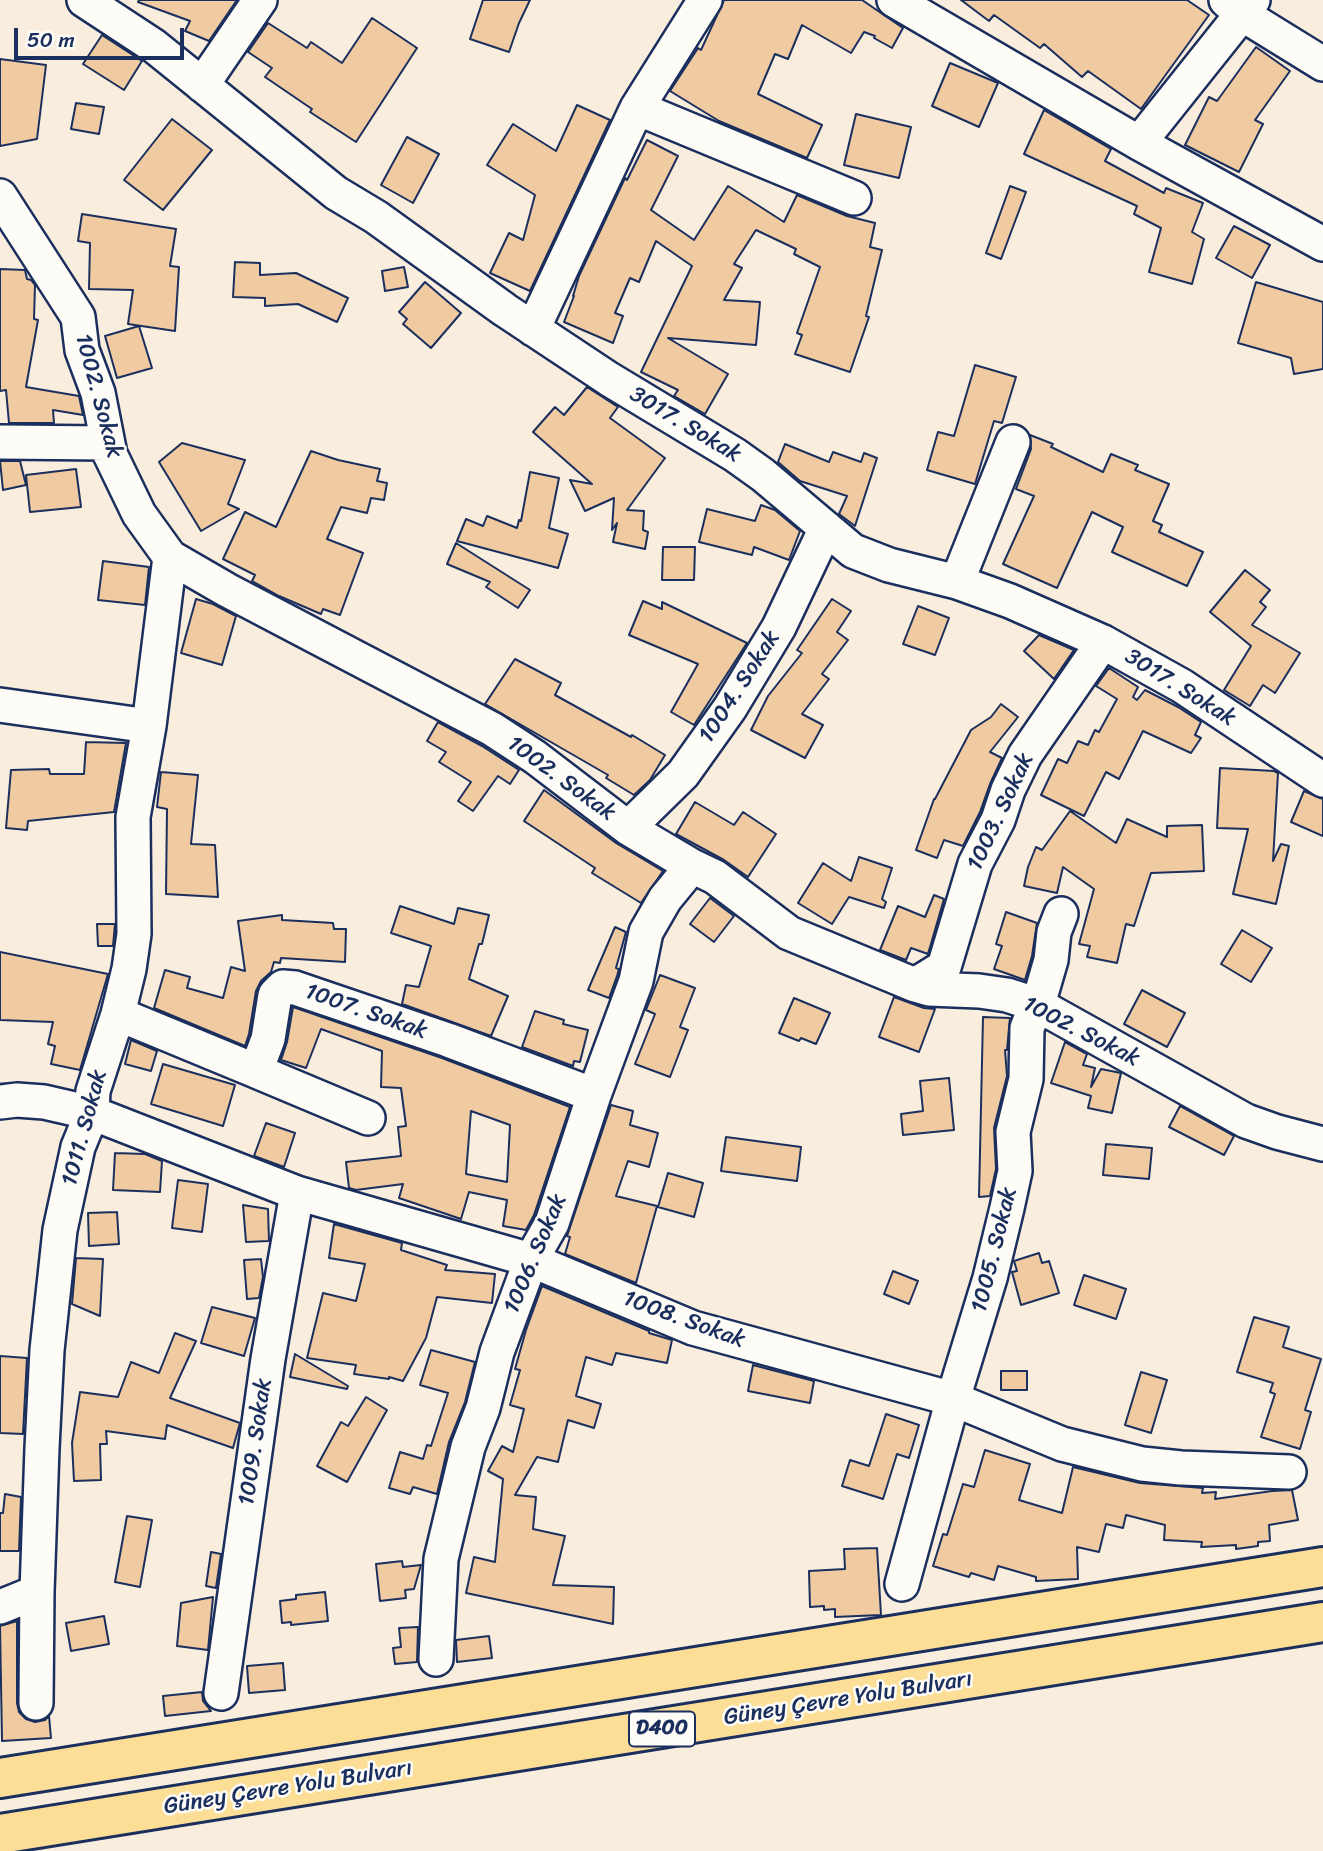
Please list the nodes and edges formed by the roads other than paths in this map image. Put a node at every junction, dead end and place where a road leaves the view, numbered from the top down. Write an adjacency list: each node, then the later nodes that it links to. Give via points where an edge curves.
1 (83, 0): 7 (street, 3017. Sokak)
2 (260, 0): 7 (street)
3 (705, 0): 8 (street)
4 (894, 0): 9 (street)
5 (1240, 4): 6 (street); 9 (street)
6 (1323, 64)
7 (202, 85): 13 (street, 3017. Sokak, via 336,193)
8 (637, 108): 11 (street); 13 (street)
9 (1139, 144): 12 (street)
10 (0, 196): 16 (street, 1002. Sokak, via 78,317 82,350 98,393)
11 (854, 198)
12 (1323, 244)
13 (533, 328): 17 (street, 3017. Sokak, via 735,455)
14 (0, 442): 16 (street)
15 (1013, 442): 19 (street)
16 (107, 443): 18 (street, 1002. Sokak, via 139,514)
17 (826, 528): 19 (street, 3017. Sokak, via 853,551); 24 (street, 1004. Sokak, via 779,628 730,708 682,774)
18 (170, 557): 22 (street, 1011. Sokak); 24 (street, 1002. Sokak, via 492,729)
19 (957, 582): 20 (street, 3017. Sokak)
20 (1103, 642): 23 (street, 3017. Sokak, via 1182,686); 27 (street, 1003. Sokak, via 1025,755 975,864 944,967)
21 (0, 705): 22 (street)
22 (149, 726): 29 (street, 1011. Sokak, via 133,817 134,934)
23 (1323, 780)
24 (628, 828): 25 (street, 1002. Sokak)
25 (692, 866): 27 (street, 1002. Sokak, via 715,877 789,933); 31 (street, 1006. Sokak, via 646,932 636,981)
26 (1061, 914): 28 (street, 1005. Sokak)
27 (915, 985): 28 (street, 1002. Sokak, via 1007,995)
28 (1038, 1005): 35 (street, 1002. Sokak, via 1246,1121); 38 (street, 1005. Sokak, via 1027,1028 1026,1079 1013,1132 1015,1171 990,1278)
29 (118, 1014): 30 (street); 33 (street, 1011. Sokak, via 93,1091)
30 (256, 1071): 31 (street, 1007. Sokak, via 268,1039 275,995 283,986 448,1040); 34 (street)
31 (594, 1095): 37 (street, 1006. Sokak, via 552,1223)
32 (0, 1102): 33 (street, 1008. Sokak, via 44,1102)
33 (92, 1113): 36 (street, 1008. Sokak); 42 (street, 1011. Sokak, via 78,1147 60,1230 47,1350)
34 (368, 1118)
35 (1323, 1144)
36 (297, 1193): 37 (street, 1008. Sokak); 46 (street, 1009. Sokak, via 268,1359)
37 (531, 1260): 38 (street, 1008. Sokak, via 693,1328); 45 (street, 1006. Sokak, via 468,1447 441,1559)
38 (953, 1399): 39 (street, 1008. Sokak, via 1062,1444 1142,1464); 41 (street, 1005. Sokak)
39 (1289, 1472)
40 (1323, 1567): 48 (highway)
41 (902, 1584)
42 (37, 1592): 43 (street); 47 (street, 1011. Sokak)
43 (0, 1607)
44 (1323, 1622): 49 (highway, Güney Çevre Yolu Bulvarı / D400)
45 (436, 1659)
46 (221, 1693)
47 (36, 1703)
48 (0, 1778)
49 (0, 1834)

